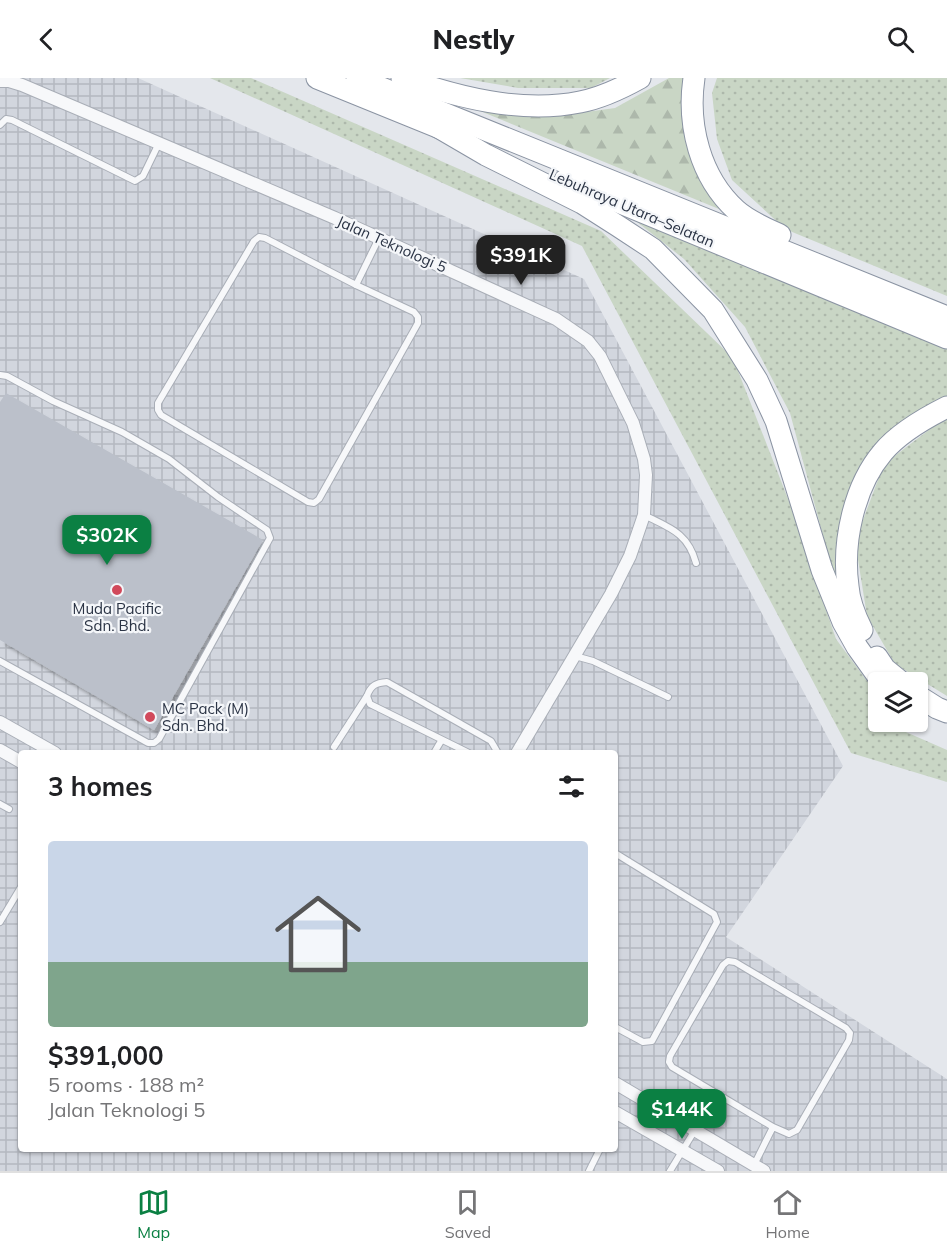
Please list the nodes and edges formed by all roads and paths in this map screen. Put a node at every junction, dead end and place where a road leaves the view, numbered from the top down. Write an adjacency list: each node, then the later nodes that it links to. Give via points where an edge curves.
1 (317, 78): 8 (highway, Lebuhraya Utara–Selatan)
2 (357, 78): 12 (highway, Lebuhraya Utara–Selatan)
3 (402, 78): 4 (highway, via 498,103 542,105 580,102 621,89)
4 (640, 78)
5 (694, 78): 12 (highway, via 692,107 703,162 736,210)
6 (0, 81): 9 (street, Jalan Teknologi 5, via 22,85)
7 (0, 125): 9 (lane, via 6,119 12,120 135,181 143,176)
8 (438, 127): 13 (highway, Lebuhraya Utara–Selatan); 20 (highway, via 486,156 582,202 653,249 713,310 767,400 822,570 843,622)
9 (159, 143): 10 (street, Jalan Teknologi 5)
10 (379, 238): 11 (lane); 16 (street, Jalan Teknologi 5, via 556,319 588,341 609,370 640,443 646,475)
11 (356, 285): 11 (lane, via 414,312 419,320 317,501 308,502 159,412 158,404 256,239 265,238)
12 (938, 313)
13 (947, 338)
14 (0, 375): 19 (lane, via 122,432 169,459 267,530 270,538 154,743)
15 (947, 407): 21 (highway, via 883,452 855,505 849,533 848,587 855,615)
16 (644, 515): 17 (lane, via 684,537); 18 (street, Jalan Teknologi 5, via 612,594)
17 (696, 563)
18 (574, 656): 23 (lane, via 593,661); 36 (street, Jalan Teknologi 5)
19 (0, 661)
20 (875, 672)
21 (889, 672)
22 (367, 696): 29 (lane, via 370,704); 30 (lane); 35 (lane, via 377,683 387,682 491,741)
23 (668, 697)
24 (928, 702): 25 (highway)
25 (947, 712)
26 (928, 719): 28 (highway)
27 (0, 722): 32 (street)
28 (947, 726)
29 (441, 741): 33 (lane); 34 (lane)
30 (334, 747)
31 (0, 750): 37 (street)
32 (51, 750)
33 (436, 750)
34 (462, 750)
35 (496, 750)
36 (519, 750)
37 (18, 760)
38 (0, 804): 39 (lane)
39 (9, 809)
40 (618, 855): 43 (lane, via 714,914 717,922 652,1041 643,1042)
41 (18, 892): 42 (lane)
42 (0, 922)
43 (618, 1029)
44 (618, 1085): 47 (street)
45 (618, 1117): 48 (street)
46 (773, 1127): 46 (lane, via 669,1062 728,961 846,1028 850,1034 797,1130 789,1134); 50 (lane)
47 (695, 1130): 48 (lane); 50 (street)
48 (682, 1150): 52 (lane); 53 (street)
49 (598, 1152): 51 (lane)
50 (759, 1168)
51 (589, 1171)
52 (670, 1171)
53 (718, 1171)

